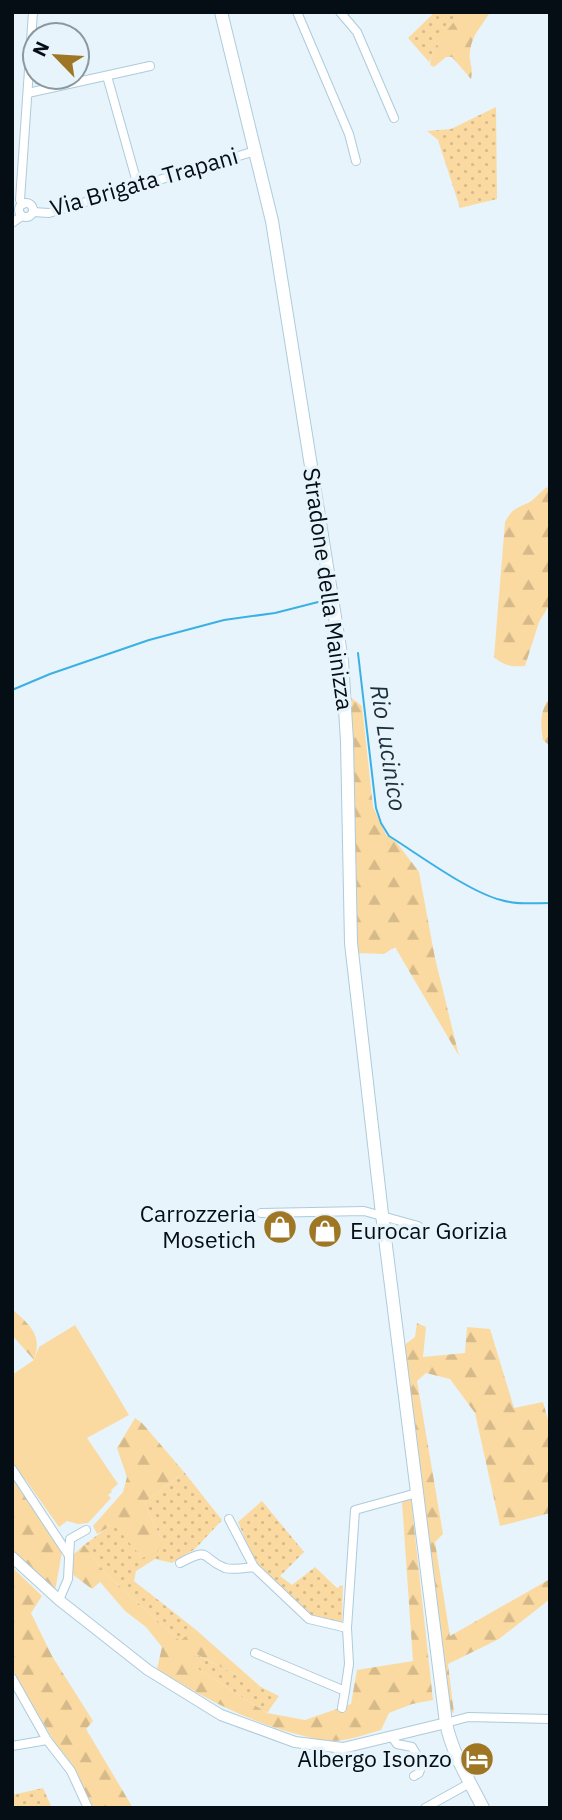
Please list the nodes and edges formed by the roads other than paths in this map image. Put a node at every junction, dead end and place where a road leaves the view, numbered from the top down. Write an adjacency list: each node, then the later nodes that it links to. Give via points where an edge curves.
1 (33, 12): 7 (street)
2 (221, 12): 9 (main road, Stradone della Mainizza)
3 (297, 12): 10 (street)
4 (341, 12): 8 (street, via 357,32)
5 (150, 66): 6 (street)
6 (107, 76): 7 (street); 11 (street)
7 (28, 93): 12 (street)
8 (394, 118)
9 (255, 151): 11 (street, Via Brigata Trapani); 17 (main road, Stradone della Mainizza, via 272,221 342,661 351,943)
10 (356, 161)
11 (138, 186): 13 (street, Via Brigata Trapani, via 49,213)
12 (23, 204): 13 (street, Via Brigata Trapani, via 31,205); 14 (street, Via Brigata Trapani, via 19,209)
13 (33, 212): 14 (street, Via Brigata Trapani, via 27,218)
14 (22, 216): 15 (street)
15 (12, 223)
16 (261, 1213): 17 (street)
17 (382, 1214): 18 (street); 20 (main road, Stradone della Mainizza)
18 (418, 1226)
19 (12, 1469): 23 (street)
20 (417, 1493): 28 (street, via 355,1510); 34 (main road, Stradone della Mainizza)
21 (229, 1519): 26 (street)
22 (86, 1530): 23 (street, via 70,1539)
23 (68, 1554): 27 (street, via 68,1579)
24 (12, 1557): 27 (street)
25 (180, 1563): 26 (street, via 205,1553 226,1568)
26 (254, 1567): 28 (street, via 309,1619)
27 (59, 1600): 35 (street, via 148,1670 221,1715 295,1742 343,1748)
28 (347, 1628): 31 (street)
29 (255, 1653): 31 (street)
30 (12, 1678): 36 (street)
31 (345, 1691): 32 (street)
32 (342, 1708)
33 (550, 1719): 34 (street, via 468,1717)
34 (446, 1723): 35 (street); 39 (main road, Stradone della Mainizza)
35 (392, 1737): 38 (street, via 397,1744 412,1747 422,1764)
36 (47, 1740): 37 (street); 40 (street, via 71,1771)
37 (12, 1746)
38 (414, 1776)
39 (470, 1783): 41 (street); 42 (main road, Stradone della Mainizza)
40 (88, 1808)
41 (425, 1808)
42 (483, 1808)

